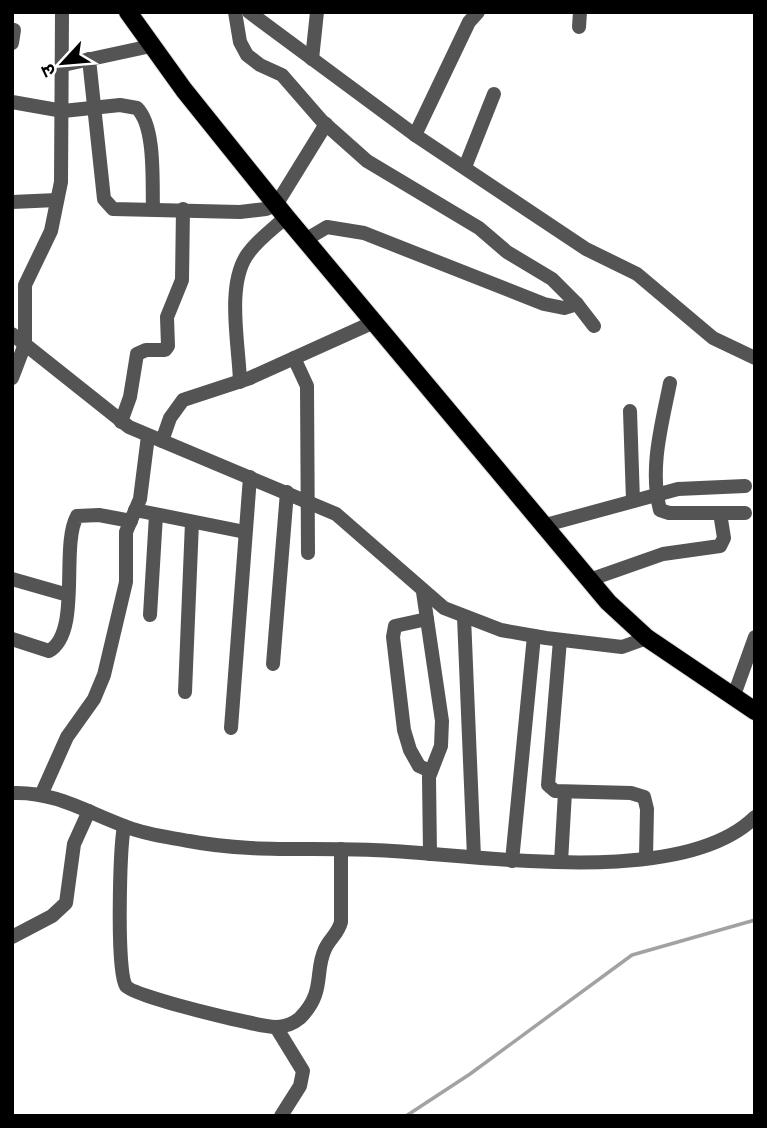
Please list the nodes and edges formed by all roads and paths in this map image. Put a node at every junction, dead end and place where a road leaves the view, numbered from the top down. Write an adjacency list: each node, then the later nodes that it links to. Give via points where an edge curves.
1 (62, 12): 10 (street)
2 (128, 12): 7 (main road)
3 (235, 12): 15 (street, via 247,55 282,75)
4 (249, 12): 9 (street)
5 (317, 12): 9 (street)
6 (478, 12): 16 (street)
7 (151, 46): 8 (street); 22 (main road)
8 (89, 59): 10 (street); 13 (street)
9 (312, 59): 16 (street)
10 (63, 65): 14 (street)
11 (494, 93): 17 (street)
12 (12, 102): 14 (street)
13 (96, 108): 14 (street); 20 (street, via 130,106 140,112 150,146); 20 (street, via 108,206 125,211)
14 (63, 111): 18 (street)
15 (326, 124): 22 (street); 24 (street, via 375,167 479,228 507,252 552,279)
16 (415, 135): 17 (street)
17 (465, 167): 30 (street, via 586,249 636,274 713,338)
18 (57, 200): 19 (street); 28 (street, via 51,231 25,285)
19 (12, 202)
20 (153, 209): 21 (street)
21 (183, 209): 22 (street); 35 (street, via 182,280 167,317 168,346 137,354 131,397)
22 (281, 211): 23 (main road); 32 (street, via 240,270 236,295)
23 (305, 240): 24 (street, via 327,227 364,233 555,307); 25 (main road)
24 (577, 304): 26 (street)
25 (374, 322): 29 (street); 48 (main road)
26 (594, 326)
27 (12, 334): 28 (street)
28 (25, 344): 31 (street); 35 (street)
29 (294, 358): 32 (street); 41 (street, via 307,380)
30 (755, 358)
31 (12, 378)
32 (240, 382): 36 (street, via 184,400)
33 (670, 383): 40 (street, via 658,446)
34 (630, 411): 42 (street)
35 (121, 422): 36 (street)
36 (155, 438): 37 (street); 45 (street)
37 (250, 477): 39 (street); 49 (street)
38 (745, 486): 40 (street, via 678,489)
39 (287, 492): 41 (street); 63 (street)
40 (656, 495): 42 (street); 43 (street, via 663,513)
41 (308, 501): 50 (street); 53 (street, via 350,524)
42 (633, 501): 48 (street)
43 (720, 513): 44 (street); 52 (street, via 724,538 720,546 663,554)
44 (746, 513)
45 (133, 515): 46 (street); 54 (street, via 77,516); 71 (street, via 126,532 126,582 104,675 94,699 67,737)
46 (156, 515): 47 (street); 55 (street)
47 (192, 522): 49 (street); 64 (street)
48 (542, 526): 52 (main road)
49 (245, 532): 67 (street)
50 (308, 553)
51 (12, 579): 54 (street)
52 (589, 580): 60 (main road)
53 (423, 592): 56 (street); 57 (street)
54 (68, 595): 61 (street, via 63,630 54,648 42,651)
55 (150, 615)
56 (464, 617): 58 (street); 77 (street)
57 (427, 619): 68 (street, via 442,720 441,746); 68 (street, via 395,625 393,637 407,741 419,766)
58 (534, 636): 62 (street); 79 (street)
59 (755, 637): 65 (street)
60 (647, 638): 62 (street, via 622,647); 65 (main road)
61 (12, 639)
62 (560, 640): 69 (street, via 546,778 550,789)
63 (273, 664)
64 (185, 692)
65 (733, 698): 66 (main road)
66 (755, 711)
67 (231, 728)
68 (430, 771): 76 (street)
69 (565, 792): 78 (street, via 644,797); 80 (street)
70 (12, 793): 71 (street)
71 (42, 793): 72 (street)
72 (89, 811): 74 (street); 81 (street, via 75,844 66,903 52,916)
73 (755, 817): 78 (street, via 720,841)
74 (124, 826): 75 (street, via 249,851); 82 (street, via 121,964 125,984 135,993 172,1004)
75 (341, 849): 76 (street); 82 (street, via 339,932 325,949 314,998 299,1018)
76 (430, 854): 77 (street)
77 (474, 857): 79 (street)
78 (646, 857): 80 (street)
79 (512, 860): 80 (street)
80 (561, 862)
81 (12, 937)
82 (276, 1027): 83 (street, via 303,1071 300,1086)
83 (281, 1116)

